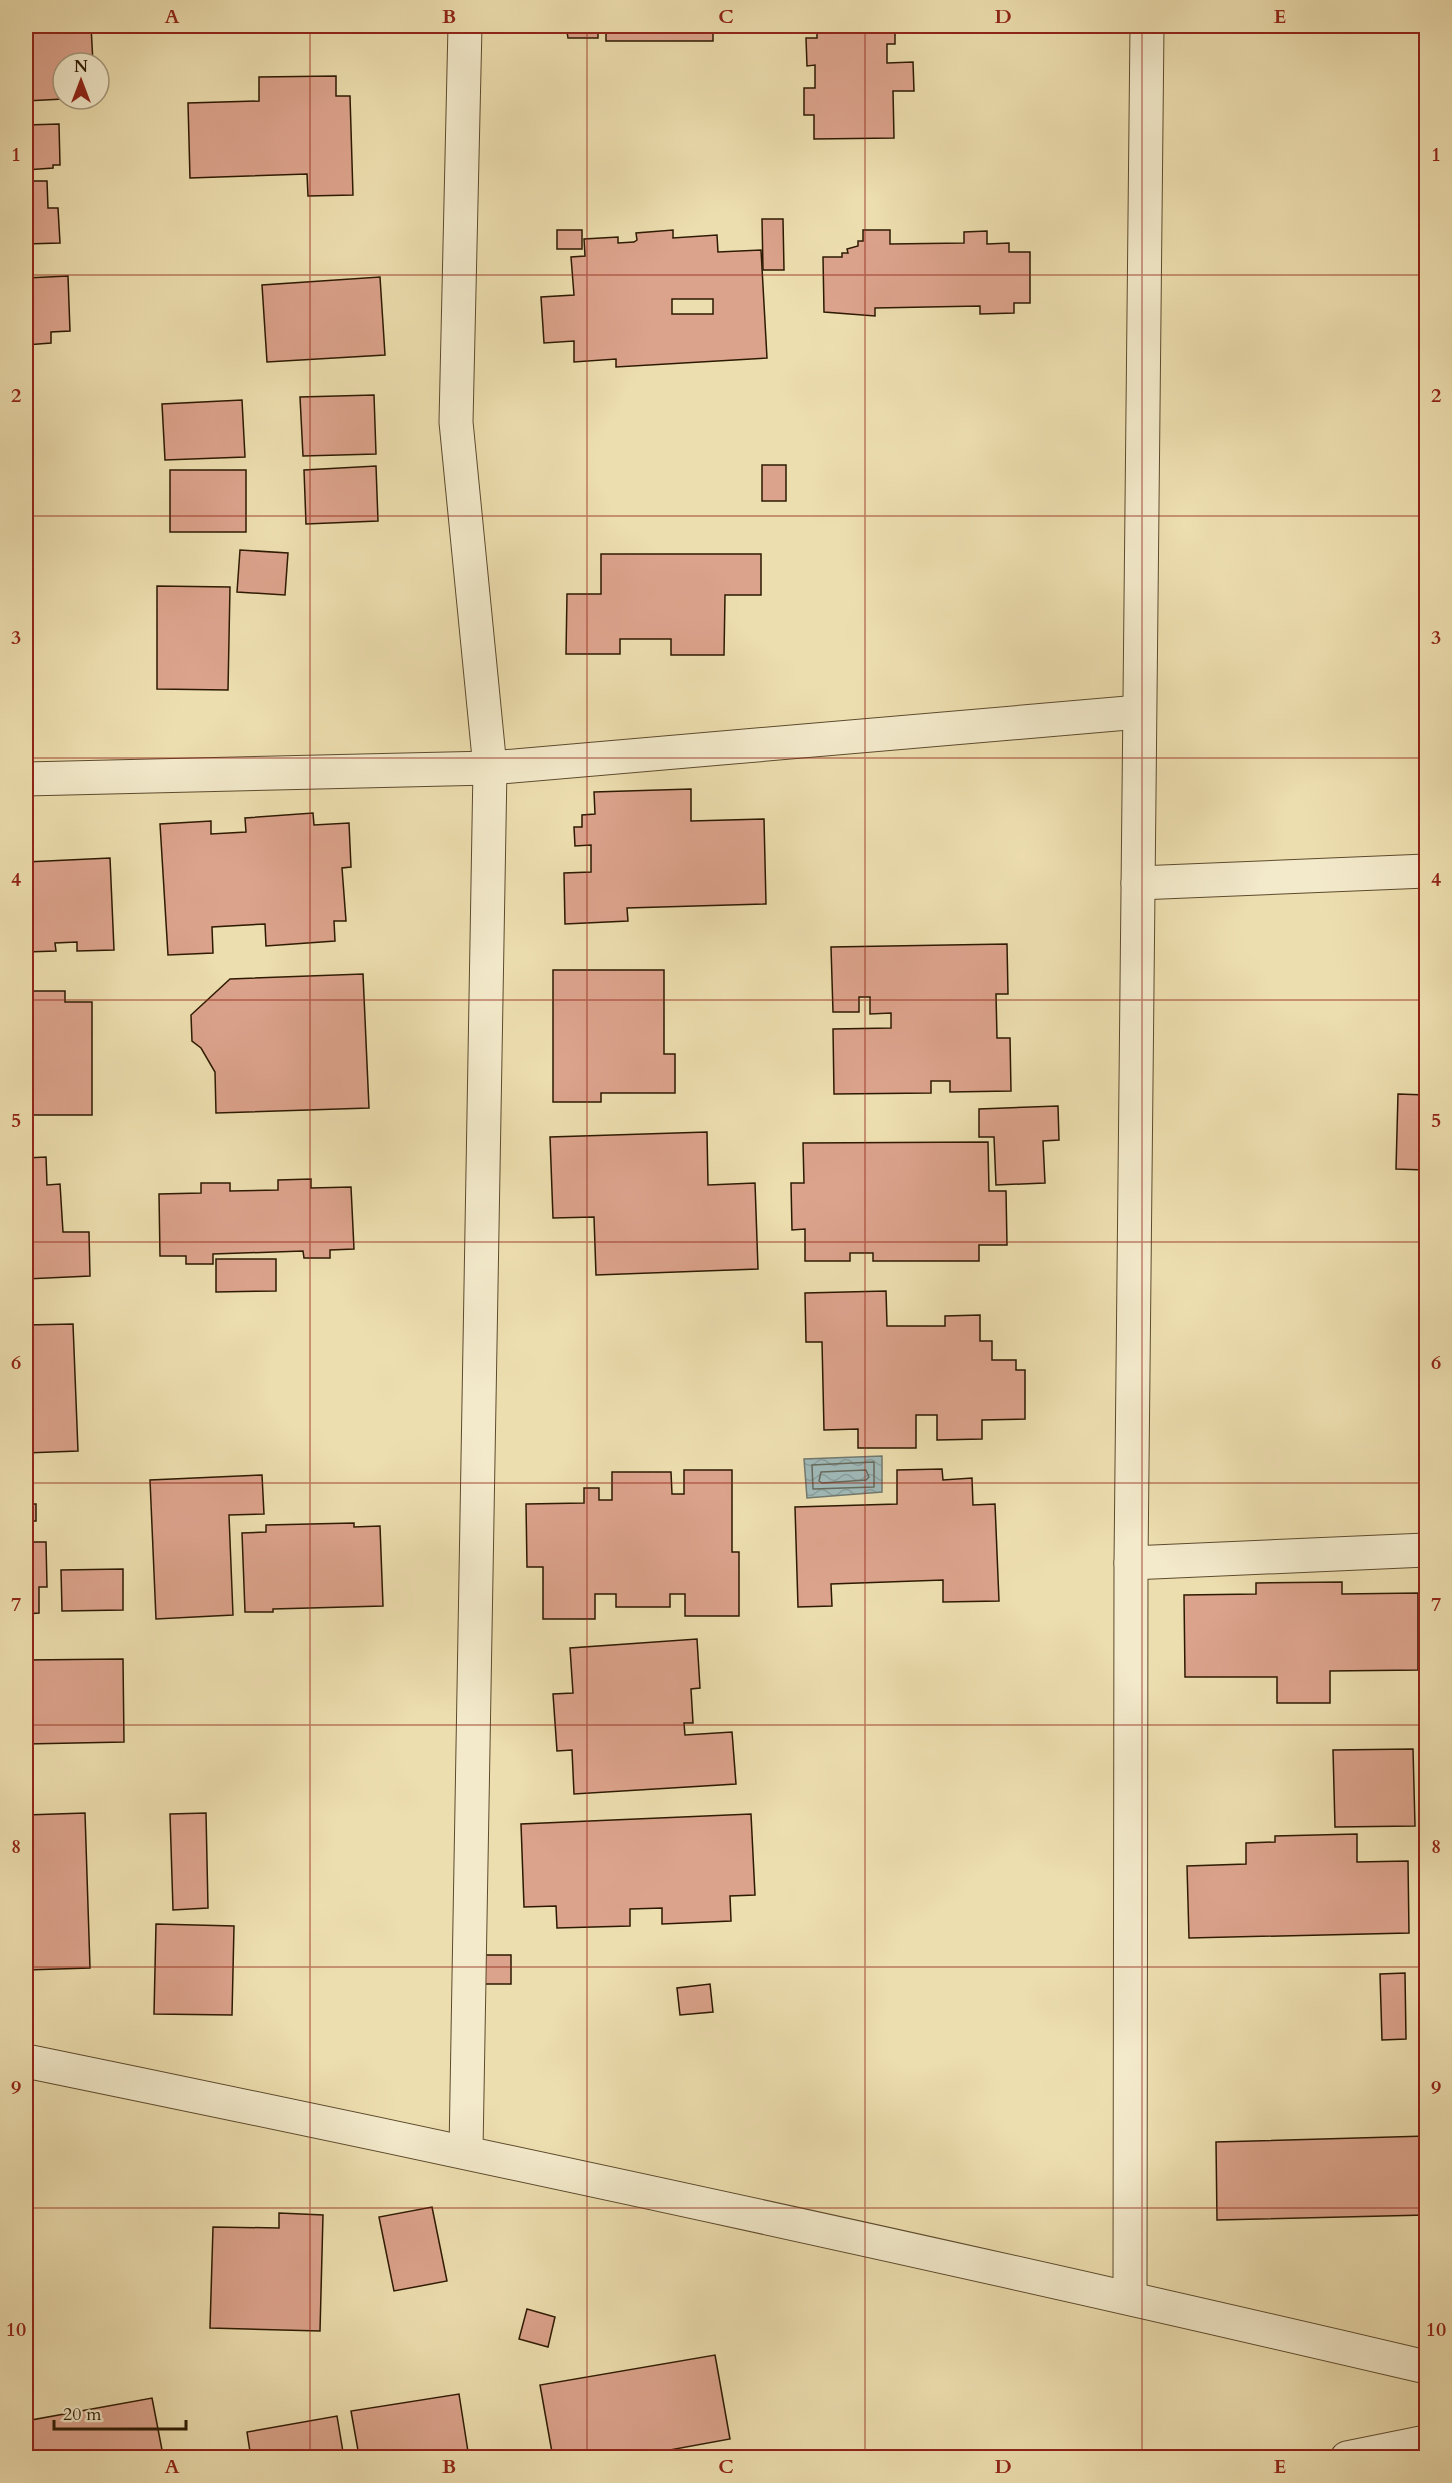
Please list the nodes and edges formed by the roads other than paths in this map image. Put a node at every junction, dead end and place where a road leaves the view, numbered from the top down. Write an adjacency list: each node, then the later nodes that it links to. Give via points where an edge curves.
1 (465, 26): 4 (street, via 456,422)
2 (1147, 26): 3 (street)
3 (1139, 712): 4 (street); 7 (street)
4 (490, 768): 5 (street); 11 (street)
5 (26, 779)
6 (1426, 871): 7 (street)
7 (1138, 884): 9 (street)
8 (1426, 1550): 9 (street)
9 (1131, 1563): 12 (street)
10 (26, 2061): 11 (street)
11 (466, 2151): 12 (street)
12 (1130, 2298): 13 (street)
13 (1426, 2367)
14 (1426, 2442): 15 (street)
15 (1347, 2457)

